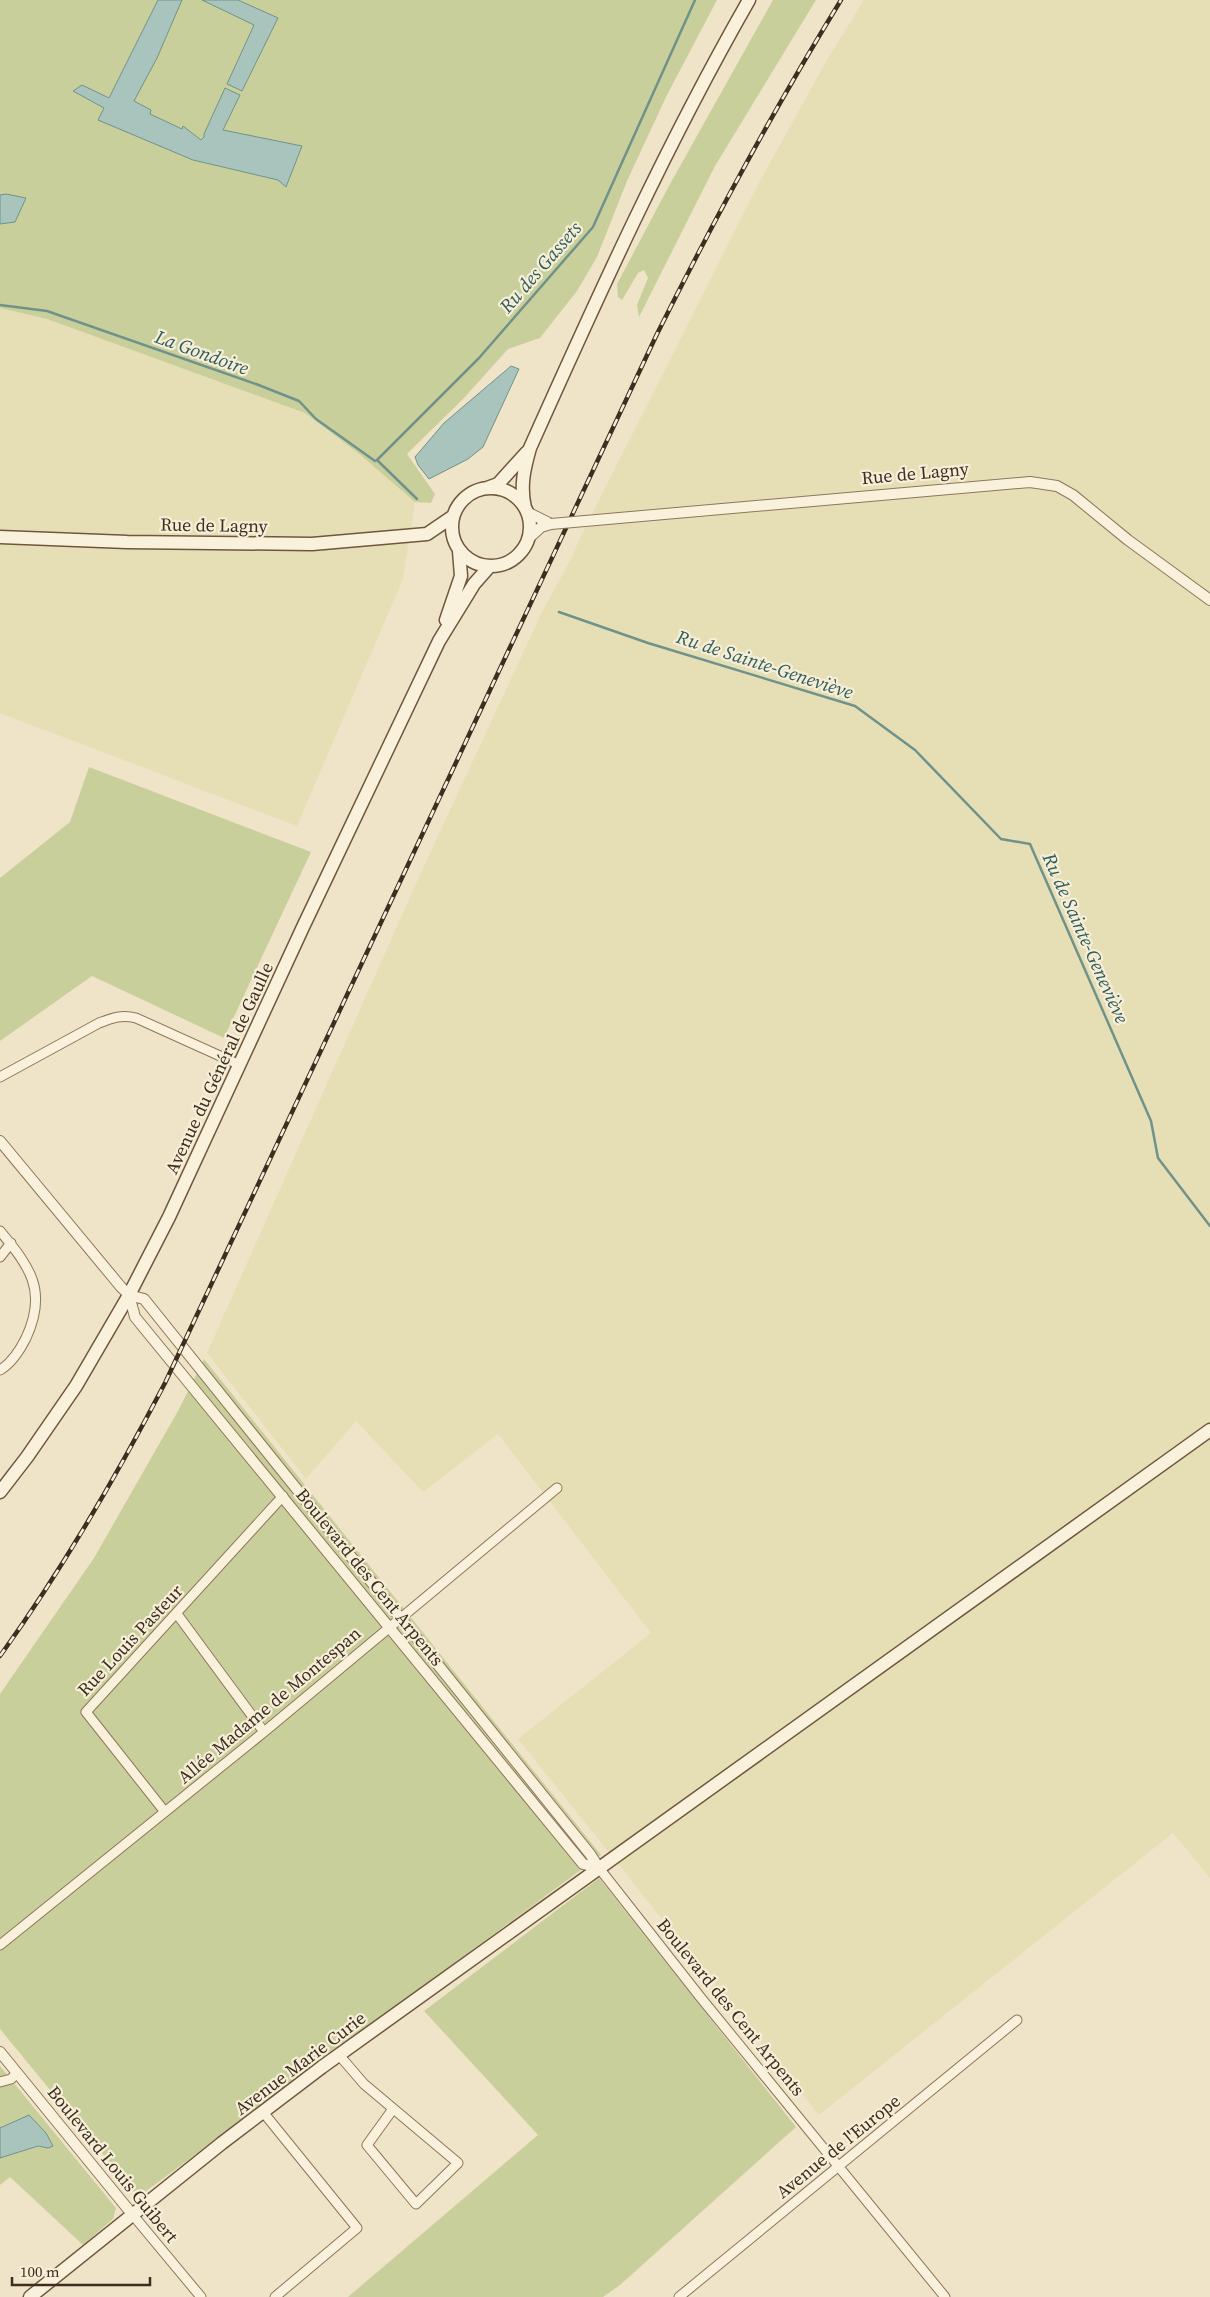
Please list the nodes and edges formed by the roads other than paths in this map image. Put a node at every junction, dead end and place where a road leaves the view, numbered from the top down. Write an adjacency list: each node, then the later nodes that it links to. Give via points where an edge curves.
1 (749, 0): 2 (main road, via 709,70 608,272)
2 (530, 448): 3 (main road, via 509,474 498,484); 4 (main road, via 523,474)
3 (487, 488): 4 (main road, via 509,492); 5 (main road, via 465,497)
4 (526, 510): 6 (street); 9 (main road)
5 (452, 517): 7 (main road); 10 (main road, via 452,536)
6 (551, 524): 9 (street, via 541,527); 12 (street, Rue de Lagny, bridge, via 860,495 1045,483 1073,495)
7 (428, 534): 8 (main road, Rue de Lagny, via 312,544); 10 (main road, Rue de Lagny)
8 (0, 537)
9 (529, 538): 11 (main road, via 514,560 502,566)
10 (457, 548): 11 (main road, via 472,563); 13 (main road, Avenue du Général de Gaulle, via 461,576)
11 (489, 567): 13 (main road, Avenue du Général de Gaulle, via 474,584)
12 (1210, 600)
13 (439, 641): 14 (main road, Avenue du Général de Gaulle)
14 (240, 1065): 15 (street, via 127,1015 99,1023); 20 (main road, Avenue du Général de Gaulle)
15 (0, 1077)
16 (0, 1140): 20 (street, Boulevard des Cent Arpents, via 114,1280)
17 (0, 1231): 18 (street)
18 (11, 1243): 19 (street); 21 (street, via 30,1271 37,1298 34,1321 21,1349)
19 (0, 1256)
20 (130, 1295): 24 (main road, Avenue du Général de Gaulle, via 76,1386); 25 (street, Boulevard des Cent Arpents, via 135,1317); 27 (street, Boulevard des Cent Arpents, via 144,1299)
21 (0, 1370)
22 (1210, 1430): 31 (main road, Avenue Marie Curie)
23 (557, 1488): 27 (street, Allée Madame de Montespan)
24 (0, 1492)
25 (283, 1496): 26 (street, Rue Louis Pasteur); 28 (street, Boulevard des Cent Arpents)
26 (177, 1614): 29 (street); 30 (street, Rue Louis Pasteur, via 86,1712)
27 (400, 1618): 28 (street, Allée Madame de Montespan); 31 (street, Boulevard des Cent Arpents)
28 (389, 1626): 29 (street, Allée Madame de Montespan); 31 (street, Boulevard des Cent Arpents, via 583,1864)
29 (264, 1732): 30 (street, Allée Madame de Montespan)
30 (165, 1812): 32 (street, Allée Madame de Montespan)
31 (599, 1868): 35 (main road, Avenue Marie Curie); 40 (street, Boulevard des Cent Arpents)
32 (0, 1945)
33 (1017, 2020): 40 (street, Avenue de l'Europe)
34 (0, 2052): 36 (street, Boulevard Louis Guibert)
35 (339, 2055): 38 (street, via 364,2084); 39 (main road, Avenue Marie Curie)
36 (17, 2073): 37 (street); 41 (street, Boulevard Louis Guibert)
37 (0, 2082)
38 (393, 2109): 38 (street, via 458,2163 416,2204 367,2144)
39 (263, 2112): 41 (main road, Avenue Marie Curie); 44 (street, via 357,2228)
40 (839, 2166): 45 (street, Avenue de l'Europe); 46 (street, Boulevard des Cent Arpents)
41 (132, 2214): 42 (main road, Avenue Marie Curie); 43 (street, Boulevard Louis Guibert)
42 (30, 2297)
43 (201, 2297)
44 (275, 2297)
45 (679, 2297)
46 (945, 2297)

